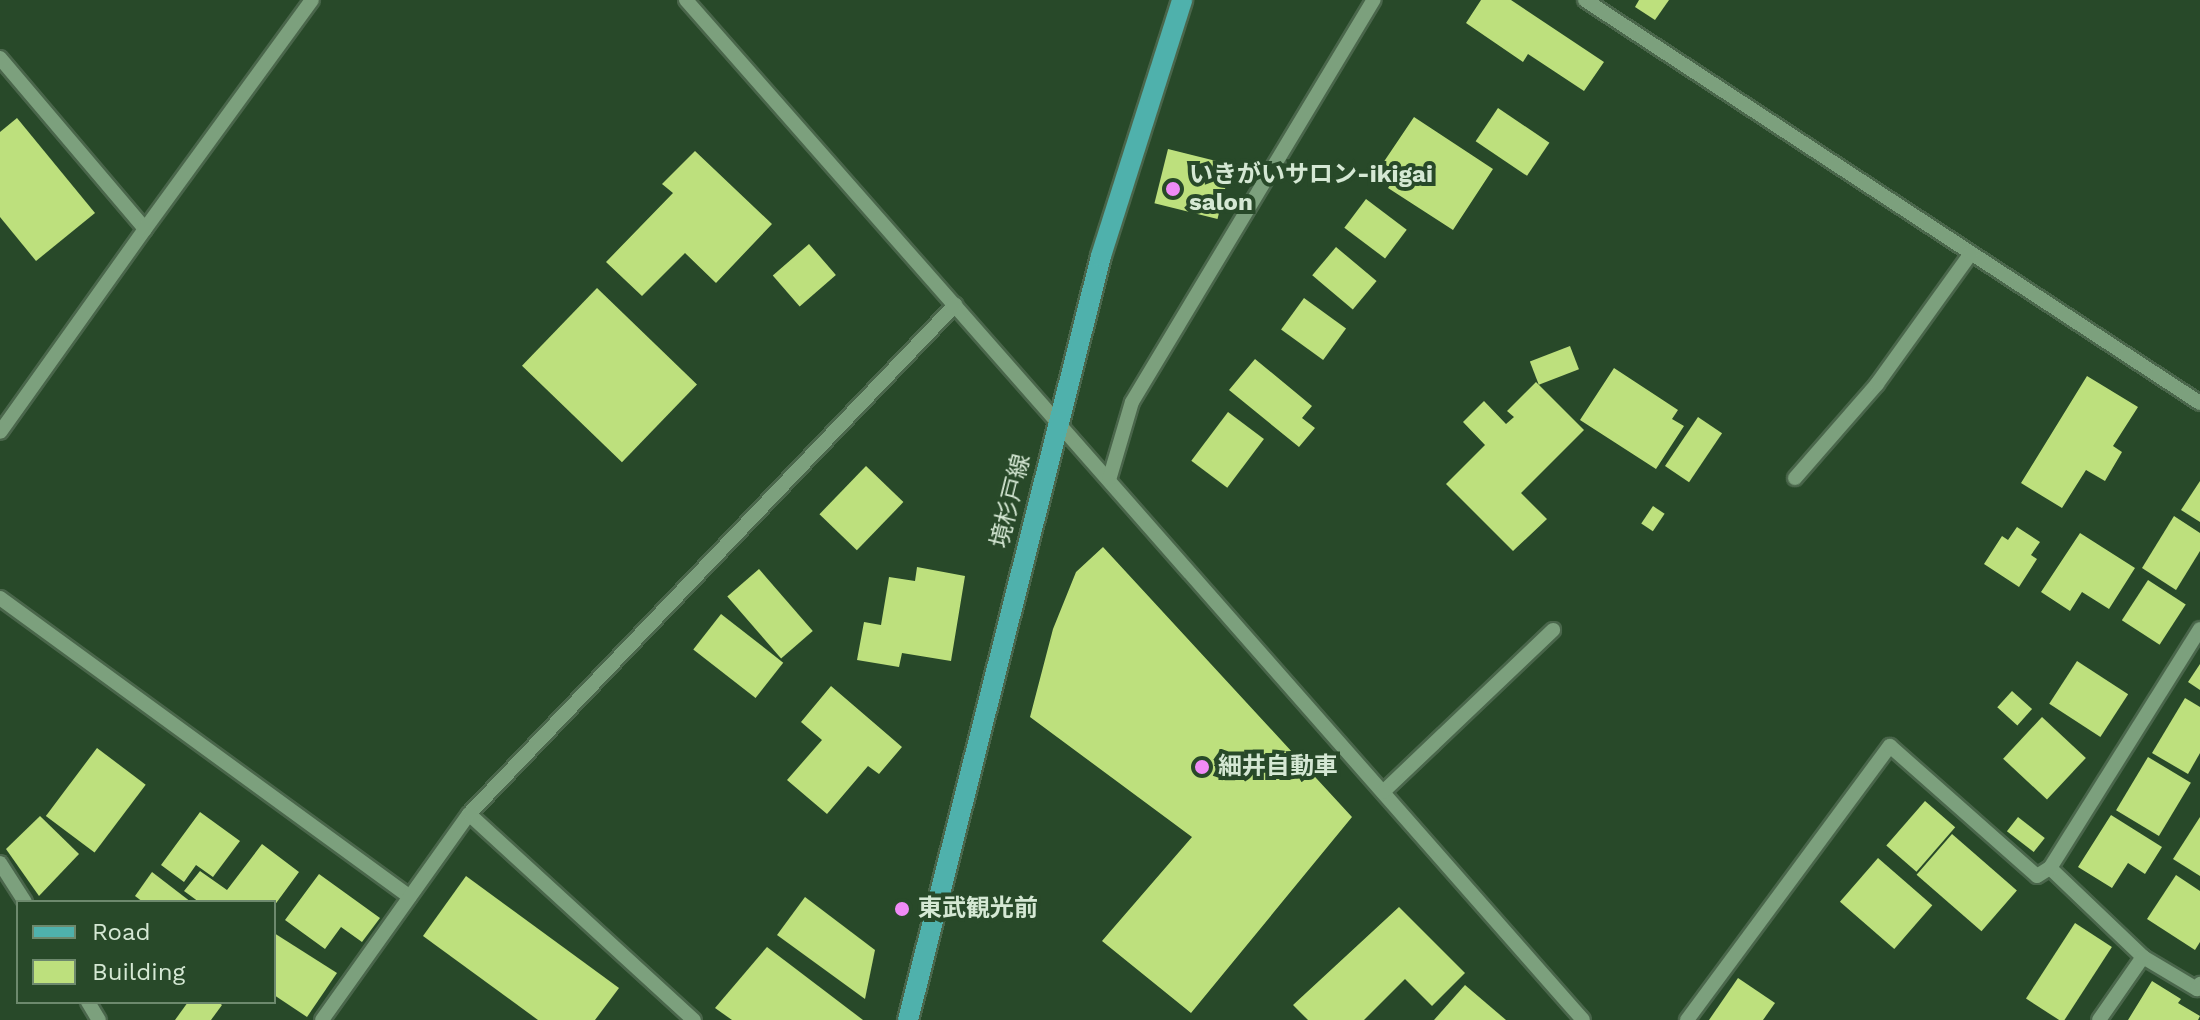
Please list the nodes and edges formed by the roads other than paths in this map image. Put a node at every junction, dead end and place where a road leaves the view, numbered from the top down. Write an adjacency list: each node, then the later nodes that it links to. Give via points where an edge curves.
1 (312, 0): 7 (street)
2 (686, 0): 9 (street)
3 (1182, 0): 11 (main road, 境杉戸線, via 1134,141)
4 (1374, 0): 14 (street, via 1132,402)
5 (1585, 0): 8 (street)
6 (0, 58): 7 (street)
7 (145, 229): 12 (street)
8 (1971, 253): 10 (street); 13 (street, via 1877,384)
9 (955, 305): 11 (street); 19 (street)
10 (2200, 403)
11 (1058, 422): 14 (street); 29 (main road, 境杉戸線)
12 (0, 432)
13 (1795, 478)
14 (1109, 480): 18 (street)
15 (0, 598): 23 (street)
16 (2200, 629): 21 (street)
17 (1553, 630): 18 (street)
18 (1383, 792): 30 (street)
19 (469, 814): 23 (street); 28 (street)
20 (0, 863): 22 (street)
21 (2050, 868): 25 (street); 31 (street, via 2037,876 1890,746)
22 (6, 888): 24 (street)
23 (410, 897): 27 (street)
24 (22, 900)
25 (2143, 957): 26 (street, via 2197,989); 32 (street)
26 (2200, 984)
27 (322, 1020)
28 (694, 1020)
29 (908, 1020)
30 (1583, 1020)
31 (1687, 1020)
32 (2099, 1020)

